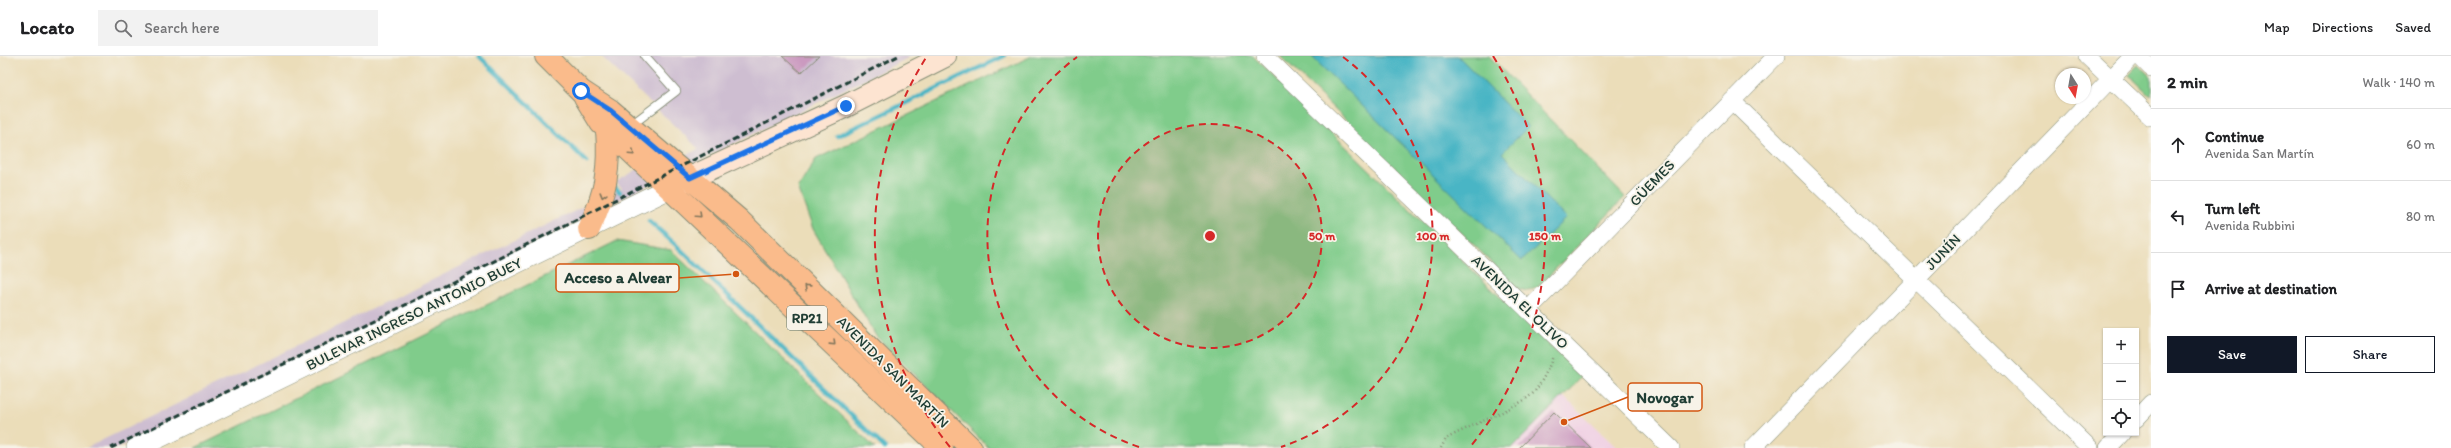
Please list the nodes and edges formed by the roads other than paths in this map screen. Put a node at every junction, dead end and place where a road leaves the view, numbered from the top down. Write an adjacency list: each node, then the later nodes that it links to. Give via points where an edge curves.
1 (546, 56): 11 (main road, AVENIDA SAN MARTÍN / RP21)
2 (645, 56): 14 (lane, via 676,91)
3 (945, 56): 16 (main road, via 846,106)
4 (1265, 56): 20 (street, AVENIDA EL OLIVO)
5 (1776, 56): 12 (street, GÜEMES)
6 (2087, 56): 10 (street)
7 (2133, 56): 10 (street, JUNÍN)
8 (2139, 56): 9 (street)
9 (2151, 68)
10 (2110, 80): 13 (street); 19 (street, JUNÍN)
11 (581, 91): 14 (main road, AVENIDA SAN MARTÍN / RP21); 15 (main road, AVENIDA SAN MARTÍN / RP21)
12 (1732, 101): 19 (street); 20 (street, GÜEMES)
13 (2151, 117)
14 (629, 127): 16 (main road, AVENIDA SAN MARTÍN / RP21)
15 (607, 129): 17 (main road, AVENIDA SAN MARTÍN / RP21, one-way to 17); 18 (main road, one-way to 18, via 608,176 599,208)
16 (690, 178): 17 (street, BULEVAR INGRESO ANTONIO BUEY); 26 (main road, AVENIDA SAN MARTÍN / RP21, one-way to 16, via 739,220)
17 (670, 188): 18 (street, BULEVAR INGRESO ANTONIO BUEY); 25 (main road, AVENIDA SAN MARTÍN / RP21, one-way to 25)
18 (589, 229): 24 (street, BULEVAR INGRESO ANTONIO BUEY)
19 (1916, 280): 28 (street, JUNÍN); 29 (street)
20 (1528, 310): 27 (street, AVENIDA EL OLIVO)
21 (2151, 403): 22 (street)
22 (2139, 416)
23 (2119, 436): 30 (street)
24 (137, 448)
25 (942, 448)
26 (971, 448)
27 (1671, 448)
28 (1753, 448)
29 (2090, 448)
30 (2108, 448)

